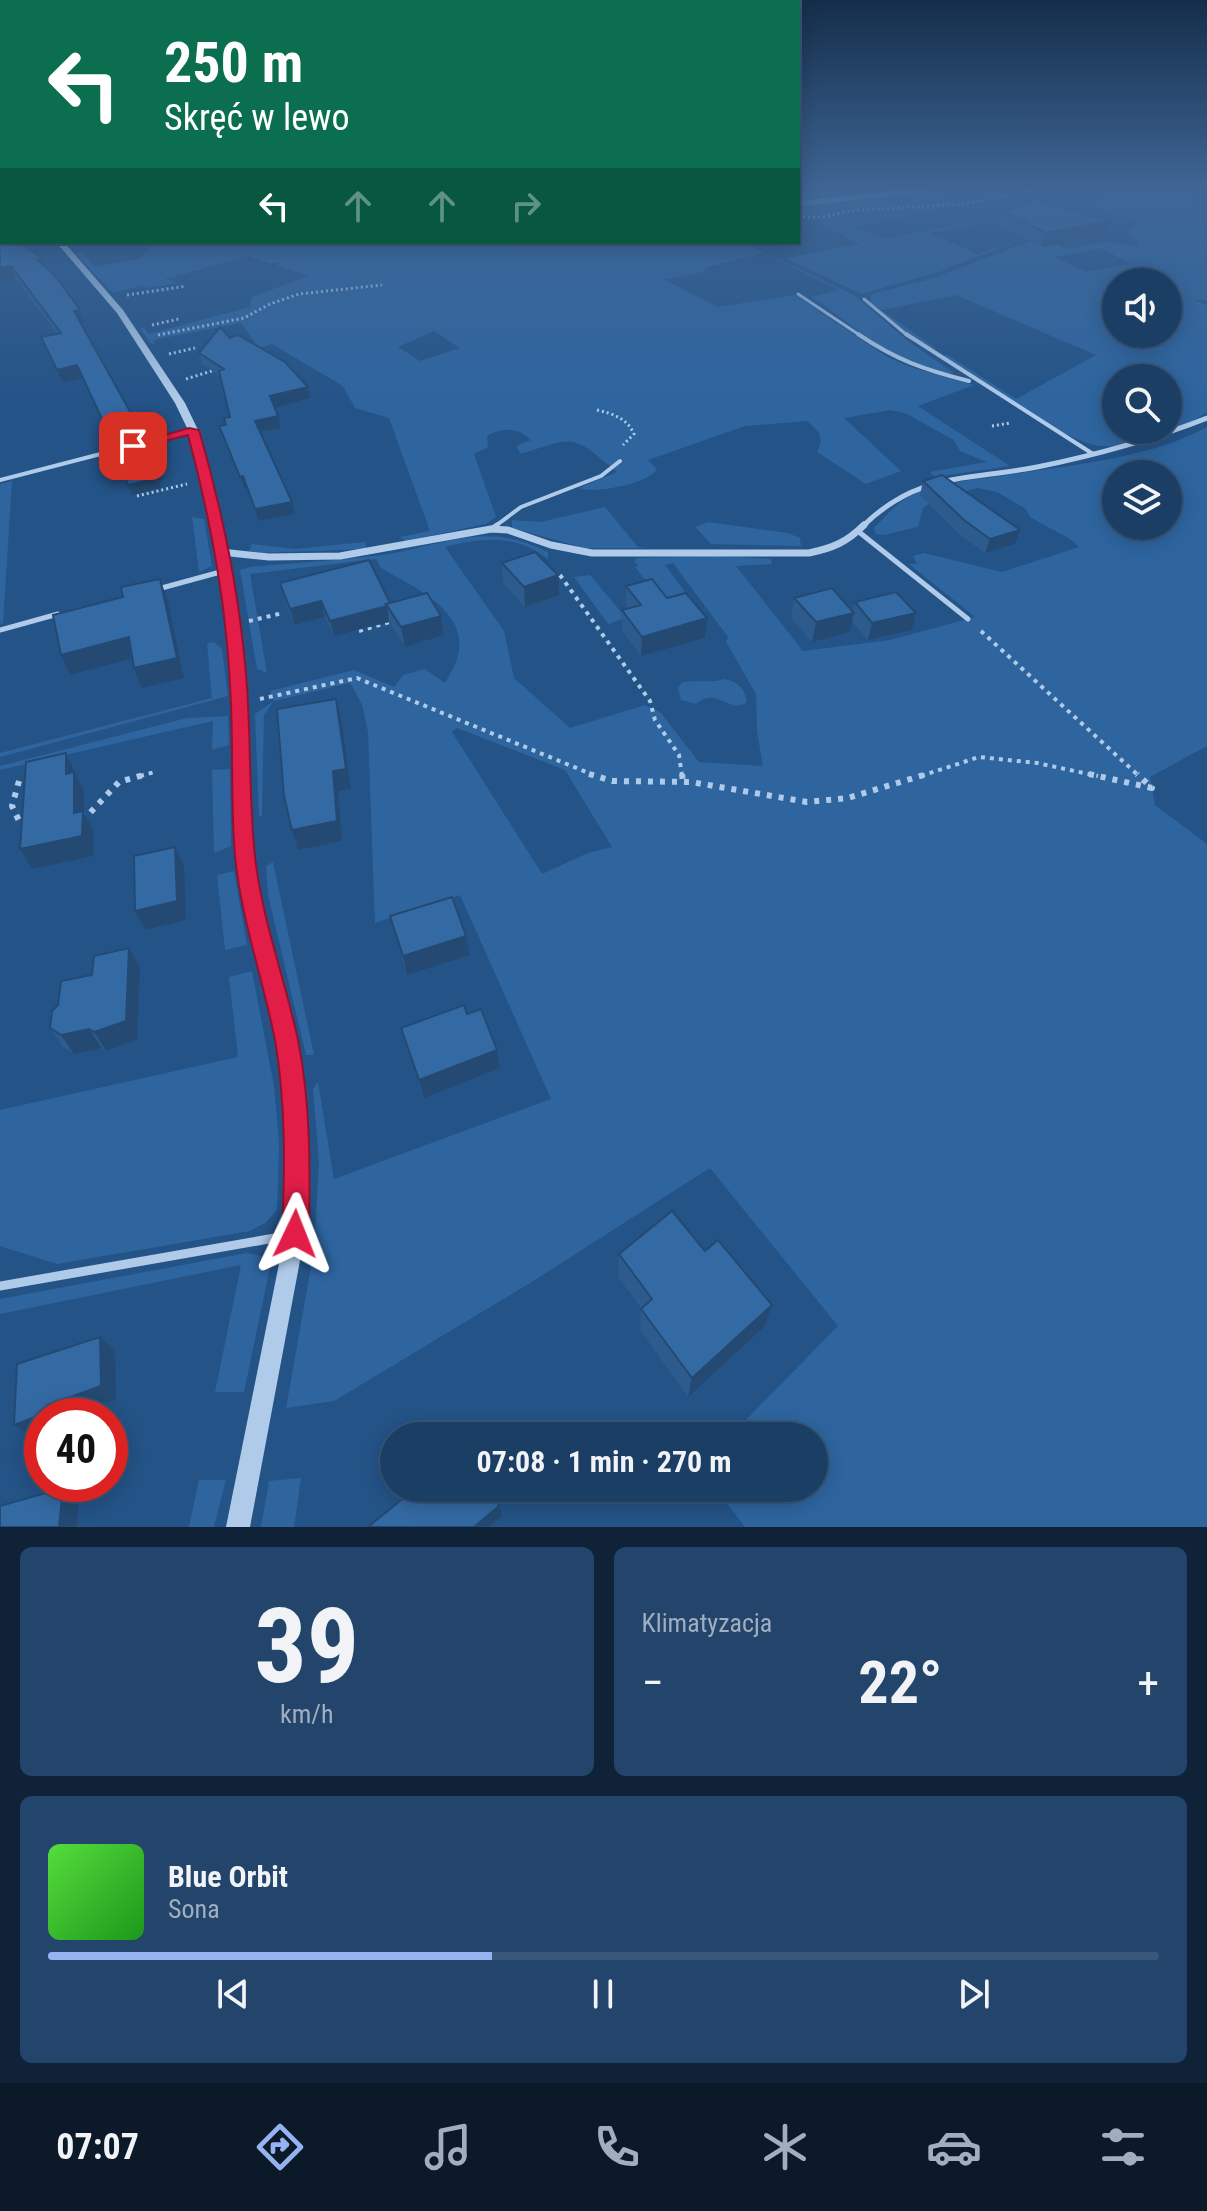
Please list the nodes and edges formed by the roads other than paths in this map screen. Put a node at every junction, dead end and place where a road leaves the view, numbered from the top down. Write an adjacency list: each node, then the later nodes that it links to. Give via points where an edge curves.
1 (76, 260): 6 (street, via 138,339)
2 (798, 294): 4 (lane, via 892,357)
3 (864, 299): 4 (lane, via 896,329)
4 (977, 382): 7 (lane)
5 (1207, 418): 7 (street, via 1147,442)
6 (193, 430): 9 (lane); 12 (street)
7 (1093, 454): 11 (street, via 919,486 883,506)
8 (620, 461): 10 (lane, via 601,476 521,507)
9 (0, 480)
10 (491, 529): 11 (street, via 572,550 615,554 809,553 830,549); 12 (street, via 341,556 269,559)
11 (859, 532): 16 (lane)
12 (221, 552): 13 (street)
13 (224, 571): 14 (lane); 18 (street, via 240,702 245,857 294,1096)
14 (150, 591)
15 (60, 614): 17 (lane)
16 (968, 619)
17 (0, 630)
18 (295, 1234): 19 (lane); 20 (street)
19 (0, 1286)
20 (238, 1527)

